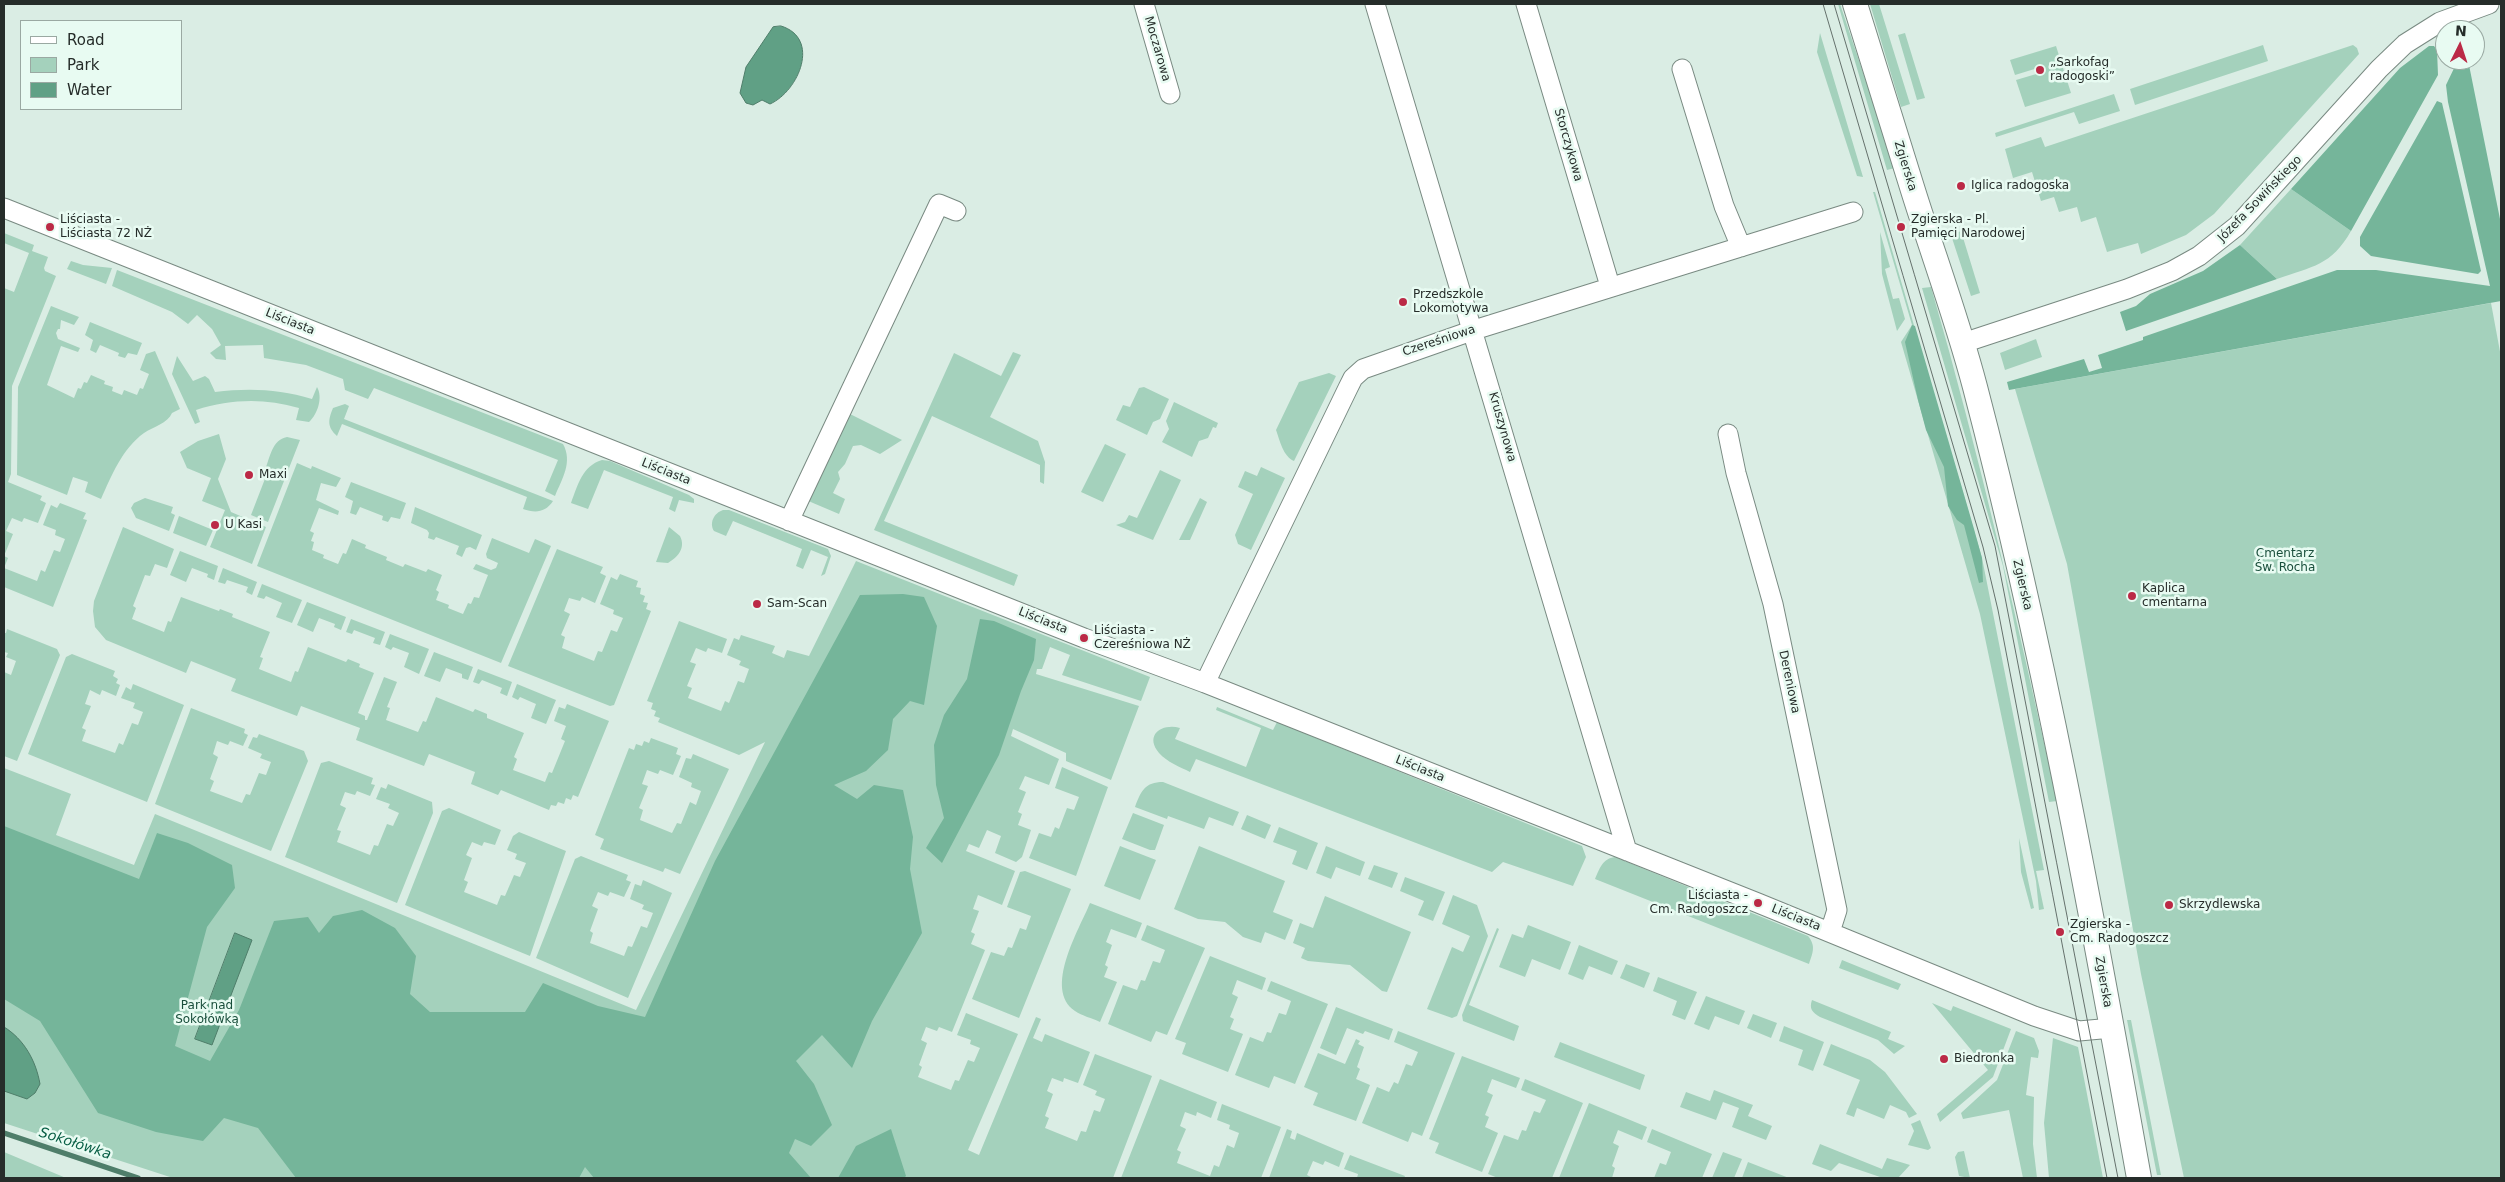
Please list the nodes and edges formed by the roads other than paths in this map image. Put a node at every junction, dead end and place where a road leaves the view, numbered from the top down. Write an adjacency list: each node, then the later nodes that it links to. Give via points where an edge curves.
1 (1144, 4): 7 (street, Moczarowa)
2 (1375, 4): 13 (street, Kruszynowa)
3 (1526, 4): 12 (street, Storczykowa)
4 (1855, 4): 14 (main road, Zgierska)
5 (2489, 4): 14 (street, Józefa Sowińskiego, via 2440,22 2405,44 2243,220 2199,256 2172,271 2126,289)
6 (1682, 69): 11 (street, via 1724,206)
7 (1170, 94)
8 (4, 208): 16 (street, Liściasta)
9 (956, 211): 16 (street, via 939,204)
10 (1853, 212): 11 (street, Czereśniowa)
11 (1740, 247): 12 (street, Czereśniowa)
12 (1610, 286): 13 (street, Czereśniowa)
13 (1474, 330): 17 (street, Czereśniowa, via 1363,368 1352,378); 18 (street, Kruszynowa)
14 (1962, 343): 20 (main road, Zgierska, via 2027,608)
15 (1728, 434): 19 (street, Dereniowa, via 1773,604 1837,910)
16 (789, 521): 17 (street, Liściasta)
17 (1205, 683): 18 (street, Liściasta)
18 (1627, 851): 19 (street, Liściasta)
19 (1830, 932): 20 (street, Liściasta, via 1947,982 2073,1030 2084,1032)
20 (2112, 1028): 21 (main road, Zgierska)
21 (2139, 1178)

